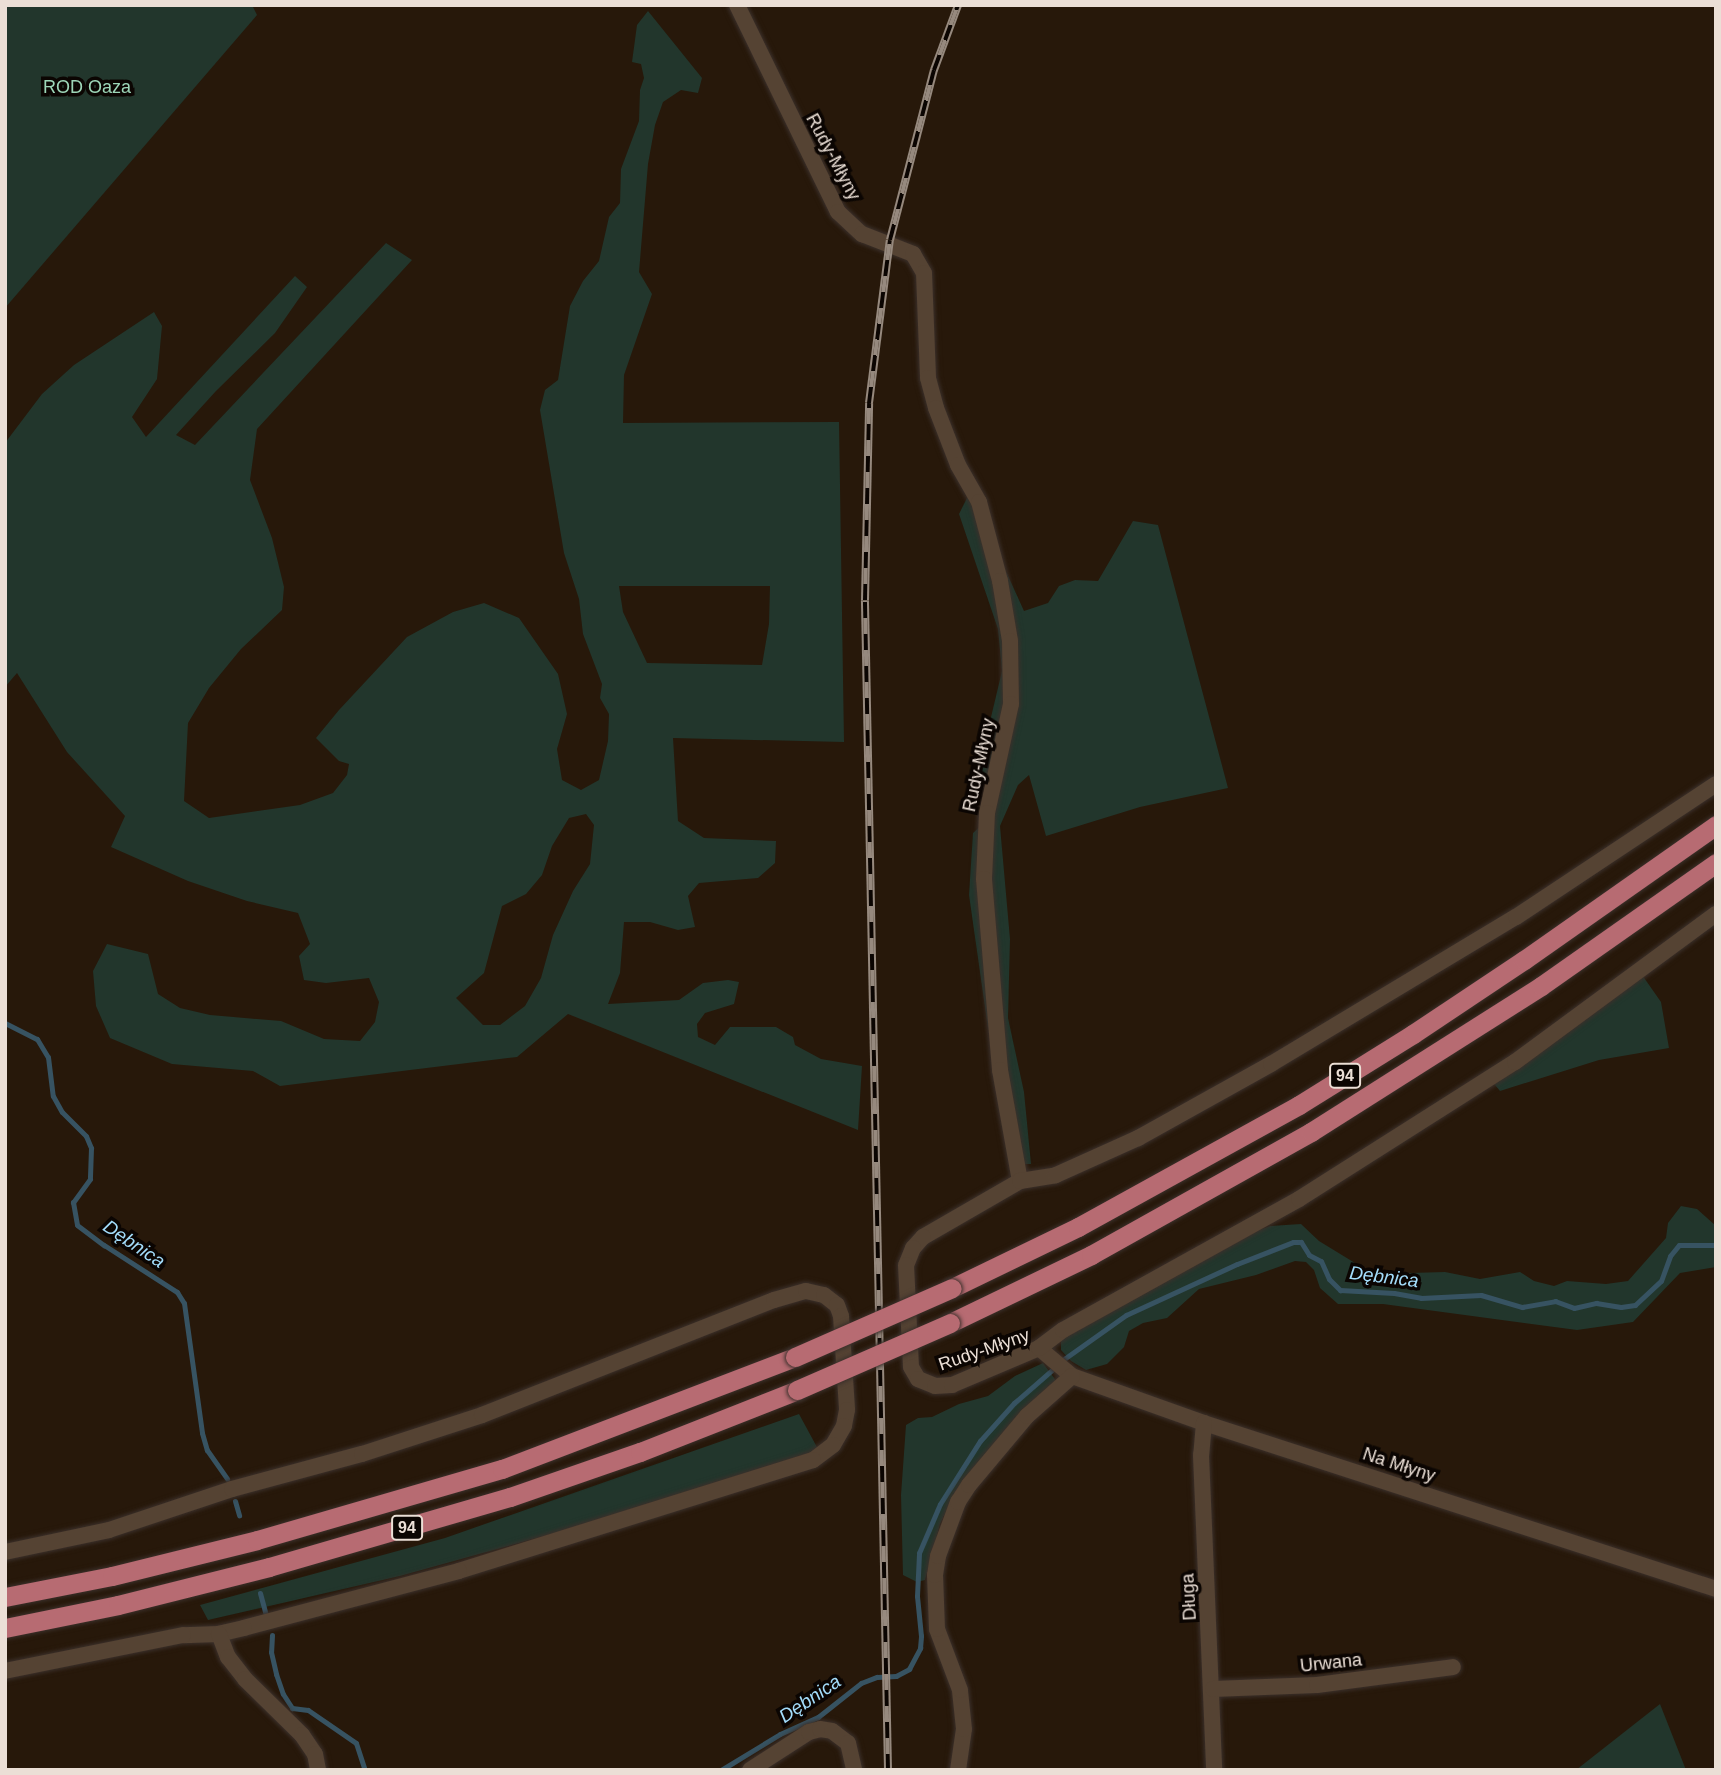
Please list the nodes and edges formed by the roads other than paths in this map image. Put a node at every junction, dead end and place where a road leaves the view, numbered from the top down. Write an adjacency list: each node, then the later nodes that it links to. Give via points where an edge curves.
1 (737, 5): 6 (street, Rudy-Młyny, via 838,212 862,234 913,254 924,273 928,377 958,465 979,502 1000,581 1010,641 1011,704 987,813 984,879 1000,1070)
2 (1716, 784): 6 (street, via 1516,917 1271,1064 1138,1138 1056,1175)
3 (1716, 825): 12 (main road, 94, bridge, via 1491,983 1299,1105 1078,1227 952,1289 795,1357 476,1477 257,1540)
4 (1716, 863): 13 (main road, 94, bridge, via 1541,986 1311,1132 1091,1255 950,1323 640,1452 496,1501 269,1567)
5 (1716, 914): 7 (street, via 1504,1069 1299,1199 1063,1330)
6 (1020, 1181): 7 (street, Rudy-Młyny, via 923,1237 914,1248 906,1265 911,1367 918,1379 935,1386 952,1385)
7 (1039, 1348): 8 (street, Rudy-Młyny)
8 (1072, 1376): 9 (street, Na Młyny); 21 (street, via 1027,1416 969,1485 958,1502 939,1556 937,1629 962,1703 964,1729)
9 (1204, 1423): 11 (street, Na Młyny); 17 (street, Długa, via 1200,1455)
10 (5, 1552): 14 (street, via 109,1530 482,1415 774,1300 806,1291 824,1295 837,1306 847,1410 833,1445 814,1460 459,1571)
11 (1716, 1589)
12 (5, 1597)
13 (5, 1628)
14 (219, 1634): 16 (street, via 183,1635); 18 (street, via 228,1657 246,1679 302,1735 315,1754)
15 (1453, 1667): 17 (street, Urwana, via 1317,1685)
16 (5, 1671)
17 (1213, 1689): 22 (street, Długa)
18 (318, 1770)
19 (750, 1770): 20 (street, via 820,1729 832,1731 848,1743)
20 (853, 1770)
21 (958, 1770)
22 (1214, 1770)

